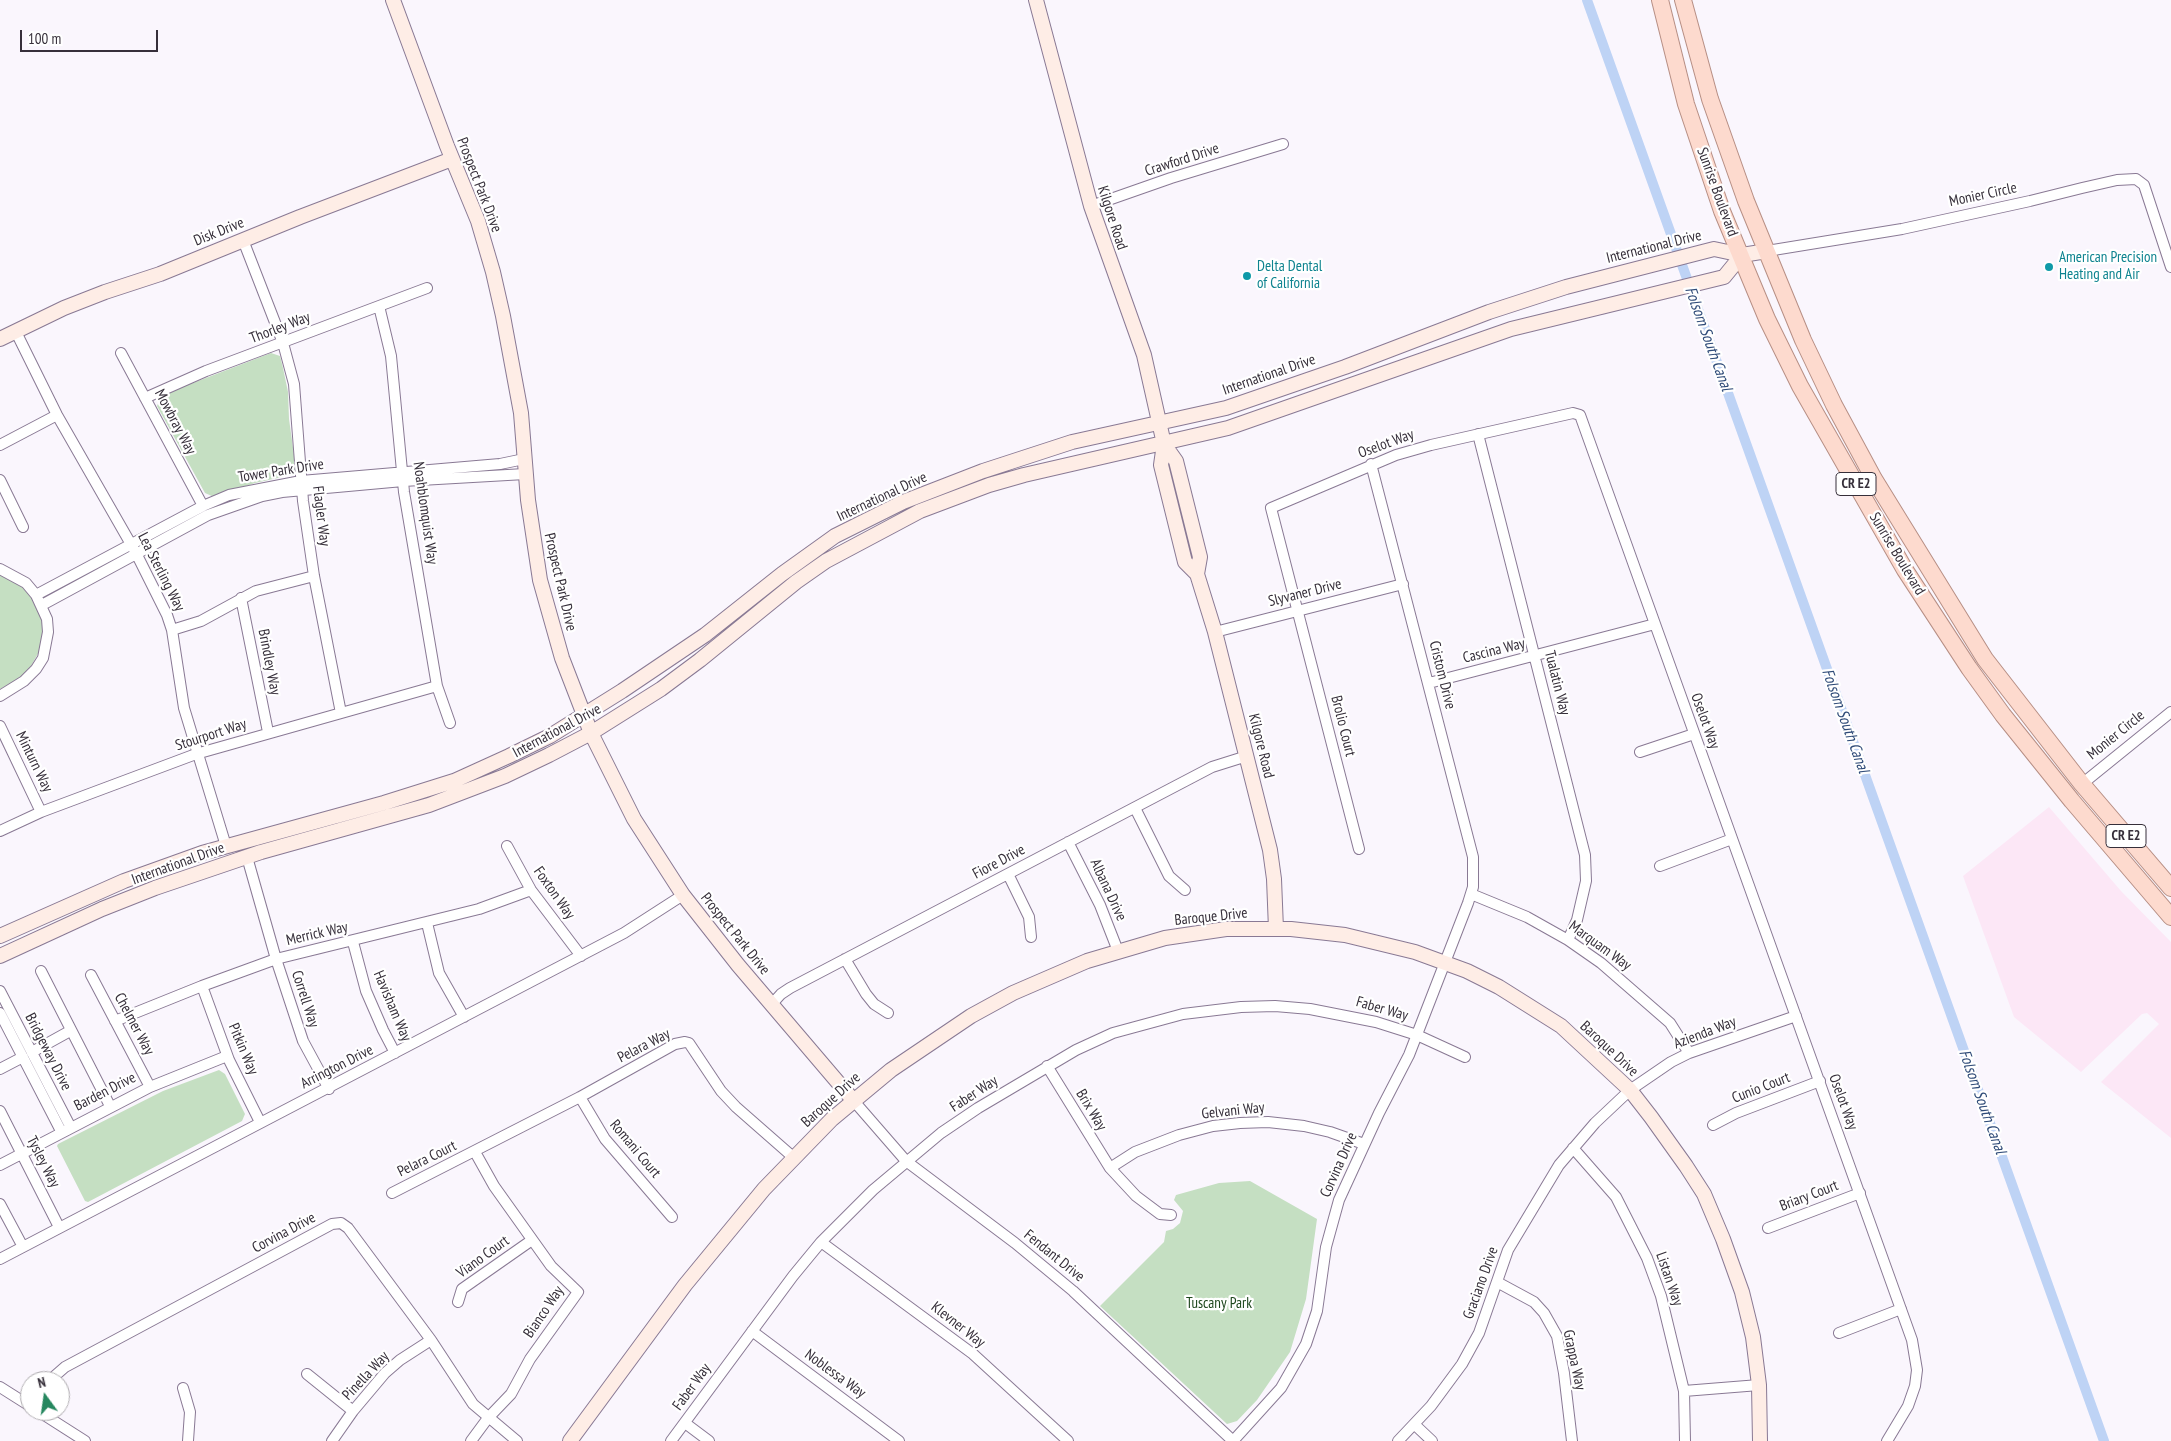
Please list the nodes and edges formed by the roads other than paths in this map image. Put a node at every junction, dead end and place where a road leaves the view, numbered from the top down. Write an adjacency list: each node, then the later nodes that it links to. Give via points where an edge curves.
1 (393, 0): 6 (street, Prospect Park Drive)
2 (1036, 0): 7 (street, Kilgore Road)
3 (1660, 0): 10 (main road, Sunrise Boulevard / CR E2, via 1689,112 1722,211)
4 (1682, 0): 9 (main road, Sunrise Boulevard / CR E2, via 1710,99)
5 (1283, 144): 7 (street, Crawford Drive)
6 (452, 159): 8 (street, Disk Drive); 24 (street, Prospect Park Drive, via 478,221 495,281 520,413)
7 (1091, 206): 20 (street, Kilgore Road, via 1144,355)
8 (243, 240): 14 (street, Disk Drive, via 64,308); 16 (street, Flagler Way)
9 (1767, 251): 10 (street, Monier Circle); 11 (street, Monier Circle, via 1902,229 2118,180 2136,179 2144,185); 63 (main road, Sunrise Boulevard / CR E2, via 1803,340 1878,487 1985,659)
10 (1742, 255): 20 (street, International Drive, via 1714,249 1566,287 1226,408); 22 (street, International Drive, via 1724,277 1511,329 1228,428); 51 (main road, Sunrise Boulevard / CR E2, via 1767,320 1812,408 1905,570)
11 (2171, 267)
12 (427, 288): 13 (street, Thorley Way)
13 (380, 306): 16 (street, Thorley Way); 27 (street, Noahblomquist Way, via 391,356)
14 (16, 332): 15 (street, Disk Drive); 19 (street, Lea Sterling Way)
15 (0, 339)
16 (283, 343): 18 (street, Thorley Way); 29 (street, Flagler Way, via 294,384)
17 (121, 353): 18 (street, Mowbray Way)
18 (145, 398): 31 (street, Mowbray Way)
19 (57, 415): 23 (street); 35 (street, Lea Sterling Way)
20 (1159, 422): 22 (street, Kilgore Road); 30 (street, International Drive, via 1072,442)
21 (1478, 434): 25 (street, Oselot Way); 44 (street, Oselot Way, via 1573,413 1580,415); 47 (street, Tualatin Way)
22 (1164, 444): 34 (street, International Drive, via 989,485 920,512); 46 (street, Kilgore Road, via 1161,465 1185,562 1197,574)
23 (0, 446)
24 (524, 459): 26 (street, Prospect Park Drive); 27 (street, Tower Park Drive)
25 (1371, 464): 39 (street, Cristom Drive); 43 (street, Oselot Way, via 1271,508)
26 (525, 474): 27 (street, Tower Park Drive); 54 (street, Prospect Park Drive, via 540,580 562,658)
27 (403, 477): 29 (street, Tower Park Drive); 49 (street, Noahblomquist Way)
28 (0, 480): 33 (street)
29 (302, 486): 31 (street, Tower Park Drive, via 246,490); 35 (street, Tower Park Drive, via 222,509); 37 (street, Flagler Way)
30 (931, 491): 32 (street, International Drive); 34 (street, via 921,500 878,522)
31 (203, 506): 35 (street, Tower Park Drive)
32 (867, 520): 38 (street, via 852,537 812,562); 54 (street, International Drive, via 835,536 705,635)
33 (23, 527)
34 (865, 539): 38 (street, International Drive)
35 (134, 549): 40 (street, Tower Park Drive); 42 (street, Tower Park Drive); 45 (street, Lea Sterling Way)
36 (0, 569): 40 (street, via 26,583)
37 (314, 576): 41 (street, via 275,585); 52 (street, Flagler Way)
38 (802, 578): 58 (street, International Drive, via 700,660)
39 (1403, 584): 43 (street, Slyvaner Drive); 48 (street, Cristom Drive)
40 (36, 595): 42 (street)
41 (241, 598): 45 (street, via 201,621); 57 (street, Brindley Way)
42 (42, 605): 50 (street, via 48,632 43,658 24,681)
43 (1297, 611): 46 (street, Slyvaner Drive); 72 (street, Brolio Court)
44 (1655, 624): 47 (street, Cascina Way); 59 (street, Oselot Way)
45 (172, 630): 61 (street, Lea Sterling Way, via 184,708)
46 (1215, 632): 62 (street, Kilgore Road)
47 (1534, 656): 48 (street, Cascina Way); 87 (street, Tualatin Way, via 1585,855 1586,881 1577,920)
48 (1429, 683): 80 (street, Cristom Drive, via 1473,857)
49 (437, 686): 52 (street, Stourport Way); 55 (street, Noahblomquist Way)
50 (0, 696)
51 (1992, 701): 63 (main road, via 2006,705 2063,780); 64 (main road, Sunrise Boulevard / CR E2)
52 (341, 712): 57 (street, Stourport Way)
53 (2171, 712): 63 (street, Monier Circle)
54 (583, 714): 58 (street, Prospect Park Drive); 70 (street, International Drive, via 550,736 454,781)
55 (450, 723)
56 (0, 726): 66 (street, Minturn Way)
57 (268, 732): 61 (street, Stourport Way)
58 (591, 733): 73 (street, International Drive, via 514,772 459,794 382,820); 81 (street, Prospect Park Drive, via 634,818)
59 (1694, 734): 60 (street); 68 (street, Oselot Way)
60 (1640, 752)
61 (196, 754): 66 (street, Stourport Way); 70 (street, Lea Sterling Way)
62 (1247, 756): 65 (street, Fiore Drive, via 1212,767); 84 (street, Kilgore Road, via 1270,850)
63 (2082, 784): 74 (main road, Sunrise Boulevard / CR E2)
64 (2072, 801): 74 (main road, via 2083,804 2131,859 2136,863); 82 (main road, Sunrise Boulevard / CR E2)
65 (1135, 808): 69 (street, Fiore Drive); 79 (street, via 1169,876)
66 (41, 812): 67 (street, Stourport Way)
67 (0, 831)
68 (1732, 839): 75 (street); 102 (street, Oselot Way)
69 (1068, 842): 76 (street, Fiore Drive); 89 (street, Albana Drive, via 1100,905)
70 (226, 846): 85 (street, International Drive, via 124,881)
71 (507, 846): 78 (street, Foxton Way)
72 (1359, 849)
73 (248, 857): 90 (street, International Drive, via 102,909); 92 (street, Correll Way)
74 (2150, 864): 77 (main road, Sunrise Boulevard / CR E2)
75 (1660, 866)
76 (1008, 874): 86 (street, via 1029,917); 93 (street, Fiore Drive)
77 (2171, 888)
78 (531, 890): 83 (street, Merrick Way); 91 (street, Foxton Way)
79 (1185, 890)
80 (1471, 894): 87 (street, Marquam Way, via 1527,917); 94 (street, Corvina Drive)
81 (683, 895): 91 (street, Arrington Drive); 99 (street, Prospect Park Drive)
82 (2171, 917)
83 (427, 923): 88 (street, Merrick Way); 103 (street, via 439,973)
84 (1276, 929): 89 (street, Baroque Drive, via 1190,934); 94 (street, Baroque Drive, via 1345,935 1398,947)
85 (0, 936)
86 (1031, 937)
87 (1568, 940): 108 (street, Marquam Way, via 1612,971 1670,1023)
88 (353, 942): 92 (street, Merrick Way); 107 (street, Havisham Way, via 366,991)
89 (1118, 951): 119 (street, Baroque Drive, via 1043,979 971,1016 917,1051)
90 (0, 956)
91 (581, 956): 103 (street, Arrington Drive)
92 (276, 959): 97 (street, Merrick Way); 116 (street, Correll Way, via 303,1041)
93 (846, 959): 99 (street, Fiore Drive, via 785,991); 101 (street, via 866,994)
94 (1445, 963): 106 (street, Corvina Drive); 117 (street, Baroque Drive, via 1499,987 1561,1026)
95 (41, 970): 105 (street)
96 (91, 975): 104 (street, Chelmer Way)
97 (202, 986): 104 (street, Merrick Way); 110 (street, Pitkin Way)
98 (0, 990): 109 (street, Bridgeway Drive)
99 (771, 1005): 119 (street, Prospect Park Drive)
100 (0, 1013): 109 (street, Bridgeway Drive)
101 (888, 1014)
102 (1796, 1016): 108 (street, Azienda Way); 114 (street, Oselot Way)
103 (464, 1018): 107 (street, Arrington Drive)
104 (115, 1021): 115 (street, Chelmer Way)
105 (70, 1031): 109 (street); 120 (street)
106 (1417, 1035): 111 (street, Faber Way); 112 (street, Faber Way, via 1376,1022 1310,1009 1275,1006 1218,1009 1183,1014 1114,1033); 125 (street, Corvina Drive, via 1401,1074)
107 (395, 1053): 116 (street, Arrington Drive)
108 (1688, 1053): 117 (street, Azienda Way)
109 (27, 1055): 113 (street); 124 (street, Bridgeway Drive)
110 (227, 1056): 115 (street, Barden Drive); 122 (street, Pitkin Way)
111 (1465, 1057)
112 (1046, 1066): 130 (street, Faber Way, via 978,1108); 132 (street, Brix Way)
113 (0, 1069)
114 (1820, 1081): 123 (street, Cunio Court, via 1736,1113); 134 (street, Oselot Way)
115 (150, 1086): 120 (street, Barden Drive)
116 (328, 1088): 122 (street, Arrington Drive)
117 (1630, 1090): 126 (street, Graciano Drive); 152 (street, Baroque Drive, via 1652,1116 1704,1194 1742,1292 1753,1336)
118 (580, 1097): 127 (street, Pelara Way); 129 (street, Pelara Way, via 676,1044 689,1043 721,1091); 137 (street, Romani Court, via 605,1139)
119 (853, 1100): 129 (street, Baroque Drive); 130 (street, Fendant Drive)
120 (110, 1106): 124 (street, Barden Drive)
121 (0, 1111): 128 (street, Tysley Way)
122 (260, 1122): 138 (street, Arrington Drive)
123 (1714, 1125)
124 (66, 1129): 128 (street, Barden Drive)
125 (1364, 1144): 132 (street, Gelvani Way, via 1304,1126 1240,1122 1178,1135 1135,1152); 172 (street, Corvina Drive, via 1331,1223 1317,1311 1306,1344 1281,1388)
126 (1573, 1148): 144 (street, Graciano Drive, via 1559,1165 1508,1250); 155 (street, Listan Way, via 1616,1197 1647,1258 1661,1296)
127 (476, 1152): 133 (street, Pelara Court); 140 (street, Bianco Way, via 494,1186)
128 (21, 1154): 131 (street, Barden Drive); 138 (street, Tysley Way)
129 (793, 1157): 167 (street, Baroque Drive, via 699,1266)
130 (906, 1161): 141 (street, Faber Way); 172 (street, Fendant Drive, via 1073,1290)
131 (0, 1165)
132 (1110, 1168): 136 (street, Brix Way, via 1136,1196 1160,1214)
133 (392, 1193)
134 (1860, 1193): 139 (street, Briary Court); 146 (street, Oselot Way)
135 (0, 1204): 142 (street)
136 (1171, 1215)
137 (672, 1217)
138 (59, 1227): 142 (street, Arrington Drive)
139 (1768, 1228)
140 (532, 1240): 145 (street, Viano Court, via 462,1289); 158 (street, Bianco Way, via 551,1266 578,1292 530,1359 511,1394)
141 (821, 1242): 147 (street, Faber Way); 171 (street, Klevner Way, via 973,1354)
142 (23, 1247): 143 (street, Arrington Drive)
143 (0, 1259)
144 (1498, 1282): 161 (street, Graciano Drive, via 1479,1333 1462,1364); 175 (street, Grappa Way, via 1534,1302 1556,1336)
145 (458, 1302)
146 (1901, 1309): 148 (street); 178 (street, Oselot Way, via 1912,1340 1917,1370 1908,1406)
147 (752, 1331): 160 (street, Faber Way); 170 (street, Noblessa Way)
148 (1839, 1332)
149 (431, 1340): 150 (street, Corvina Drive, via 348,1228 337,1223); 157 (street, Pinella Way, via 385,1373); 158 (street, Corvina Drive, via 473,1404)
150 (59, 1371)
151 (307, 1374): 157 (street)
152 (1759, 1385): 155 (street); 177 (street, Baroque Drive)
153 (0, 1387): 156 (street)
154 (183, 1388): 163 (street, via 190,1412)
155 (1684, 1391): 176 (street, Listan Way)
156 (20, 1400)
157 (353, 1411): 164 (street, Pinella Way)
158 (488, 1418): 165 (street, Bianco Way); 166 (street, Corvina Drive)
159 (54, 1421): 162 (street)
160 (685, 1423): 168 (street, Faber Way); 169 (street)
161 (1414, 1424): 173 (street, Graciano Drive); 174 (street)
162 (85, 1441)
163 (188, 1441)
164 (332, 1441)
165 (471, 1441)
166 (517, 1441)
167 (570, 1441)
168 (671, 1441)
169 (709, 1441)
170 (899, 1441)
171 (1068, 1441)
172 (1233, 1441)
173 (1398, 1441)
174 (1432, 1441)
175 (1572, 1441)
176 (1685, 1441)
177 (1760, 1441)
178 (1887, 1441)

